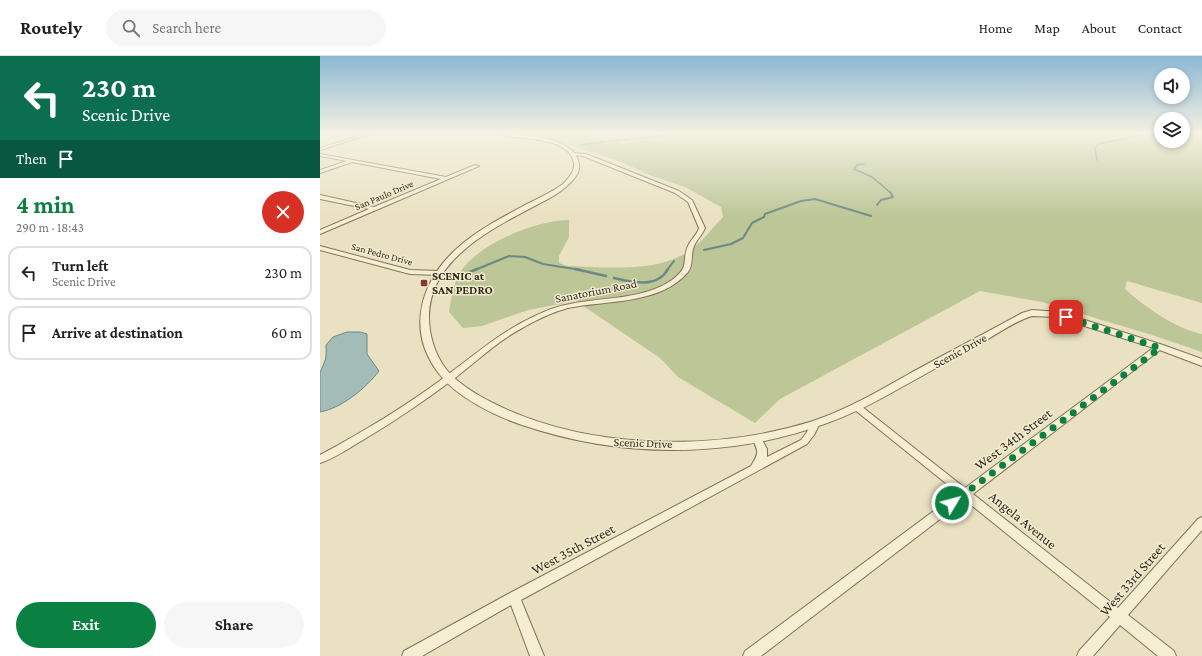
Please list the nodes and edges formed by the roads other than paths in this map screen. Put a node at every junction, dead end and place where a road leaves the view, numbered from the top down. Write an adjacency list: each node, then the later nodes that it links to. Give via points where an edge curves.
1 (351, 161): 5 (street); 6 (street)
2 (576, 161): 11 (street, Scenic Drive, via 575,175 569,182 487,229 452,256)
3 (599, 161): 14 (street, Sanatorium Road, via 677,192 690,201 702,228 689,252 690,264 676,279 654,291 630,298 568,306 531,320 510,332)
4 (477, 166): 6 (street, San Paulo Drive)
5 (320, 172)
6 (448, 179): 8 (street, San Paulo Drive)
7 (320, 197): 8 (street)
8 (374, 209): 9 (street, San Paulo Drive)
9 (320, 232)
10 (320, 248): 11 (street, San Pedro Drive, via 410,272)
11 (439, 273): 14 (street, Scenic Drive, via 430,289 423,320 428,344)
12 (1160, 348): 13 (street, Scenic Drive); 15 (street, Scenic Drive, via 1057,314 1032,312); 20 (street, West 34th Street)
13 (1202, 364)
14 (447, 380): 17 (street, Scenic Drive, via 492,409 563,435 659,446); 18 (street, Sanatorium Road, via 368,432)
15 (858, 408): 16 (street, Scenic Drive); 20 (street, Angela Avenue)
16 (814, 425): 17 (street, Scenic Drive); 19 (street, West 35th Street, via 804,442)
17 (757, 438): 19 (street, West 35th Street, via 764,452 762,460)
18 (320, 459)
19 (752, 470): 22 (street, West 35th Street)
20 (964, 493): 23 (street, Angela Avenue); 26 (street, West 34th Street)
21 (1202, 522): 23 (street, West 33rd Street)
22 (514, 597): 24 (street, West 35th Street); 25 (street)
23 (1119, 616): 27 (street, West 33rd Street); 28 (street, Angela Avenue)
24 (409, 656)
25 (538, 656)
26 (750, 656)
27 (1084, 656)
28 (1169, 656)

